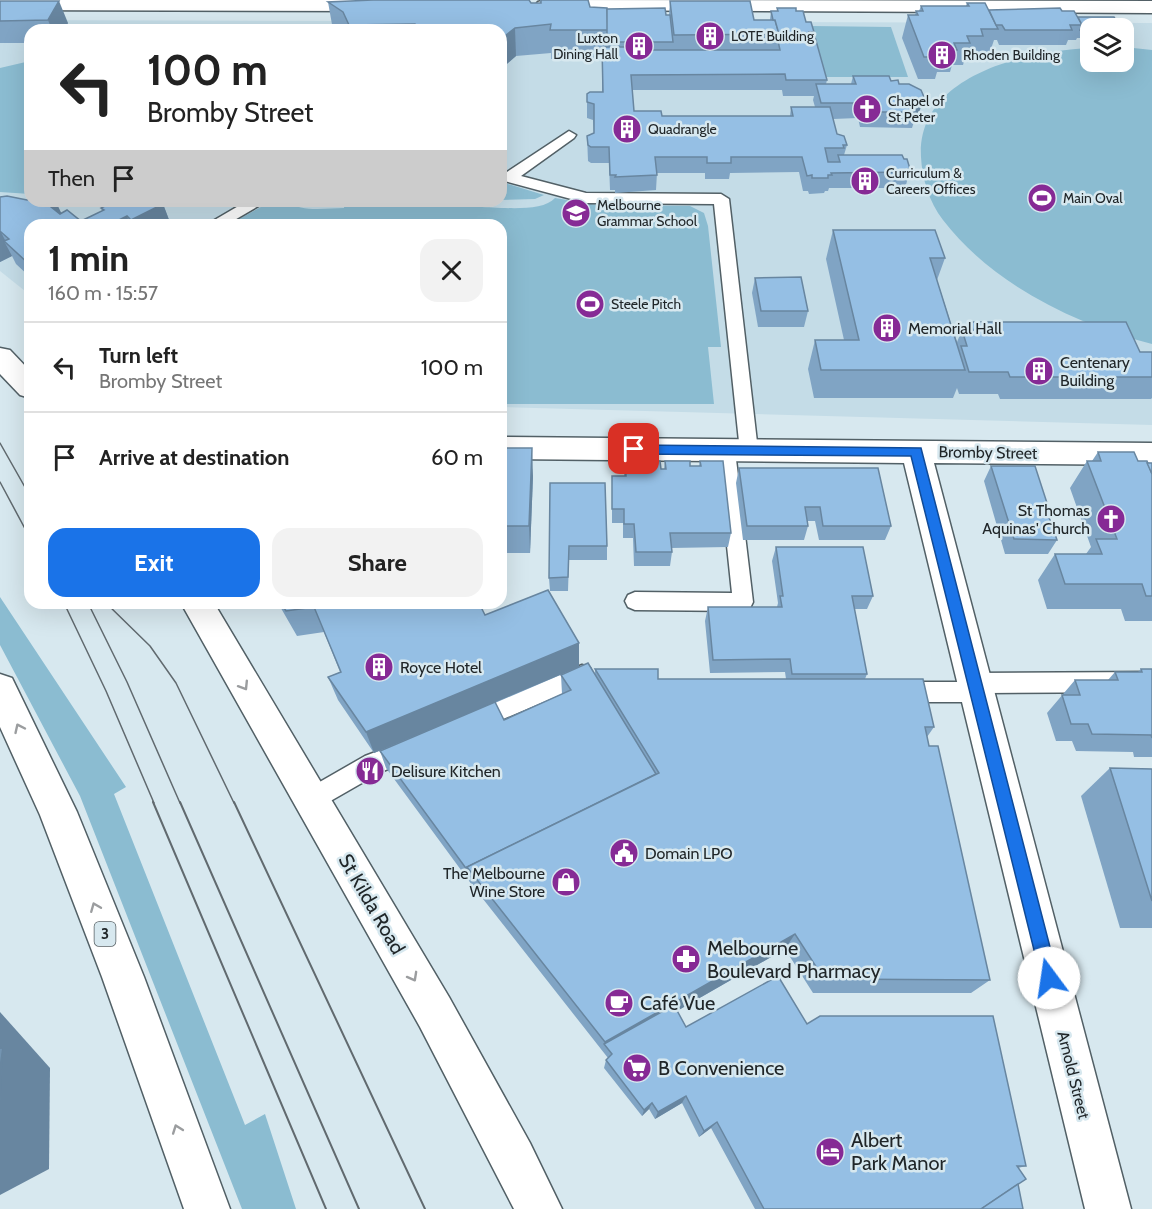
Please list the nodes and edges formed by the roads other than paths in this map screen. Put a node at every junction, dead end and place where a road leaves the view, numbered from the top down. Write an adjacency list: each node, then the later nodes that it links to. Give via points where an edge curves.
1 (549, 3): 4 (street); 5 (street)
2 (0, 4): 3 (street)
3 (396, 5)
4 (525, 6)
5 (1152, 7)
6 (569, 135): 7 (lane)
7 (507, 175)
8 (507, 177): 14 (lane, via 586,198 721,199)
9 (248, 207): 10 (lane)
10 (225, 219)
11 (0, 357): 12 (street)
12 (24, 382)
13 (507, 448): 14 (street, Bromby Street)
14 (738, 451): 15 (street, Bromby Street); 17 (lane, via 743,602)
15 (916, 452): 16 (street, Bromby Street); 21 (street, Arnold Street)
16 (1152, 454)
17 (635, 601)
18 (200, 609): 26 (street, St Kilda Road, one-way to 26)
19 (582, 675): 24 (lane)
20 (1152, 682): 21 (lane)
21 (975, 687): 23 (lane); 29 (street, Arnold Street)
22 (0, 689): 27 (street, 3, one-way to 22, via 123,976 58,812)
23 (874, 693)
24 (450, 732)
25 (428, 741): 26 (lane, via 373,764)
26 (312, 799): 28 (street, St Kilda Road, one-way to 28, via 507,1144)
27 (207, 1209)
28 (539, 1209)
29 (1108, 1209)

